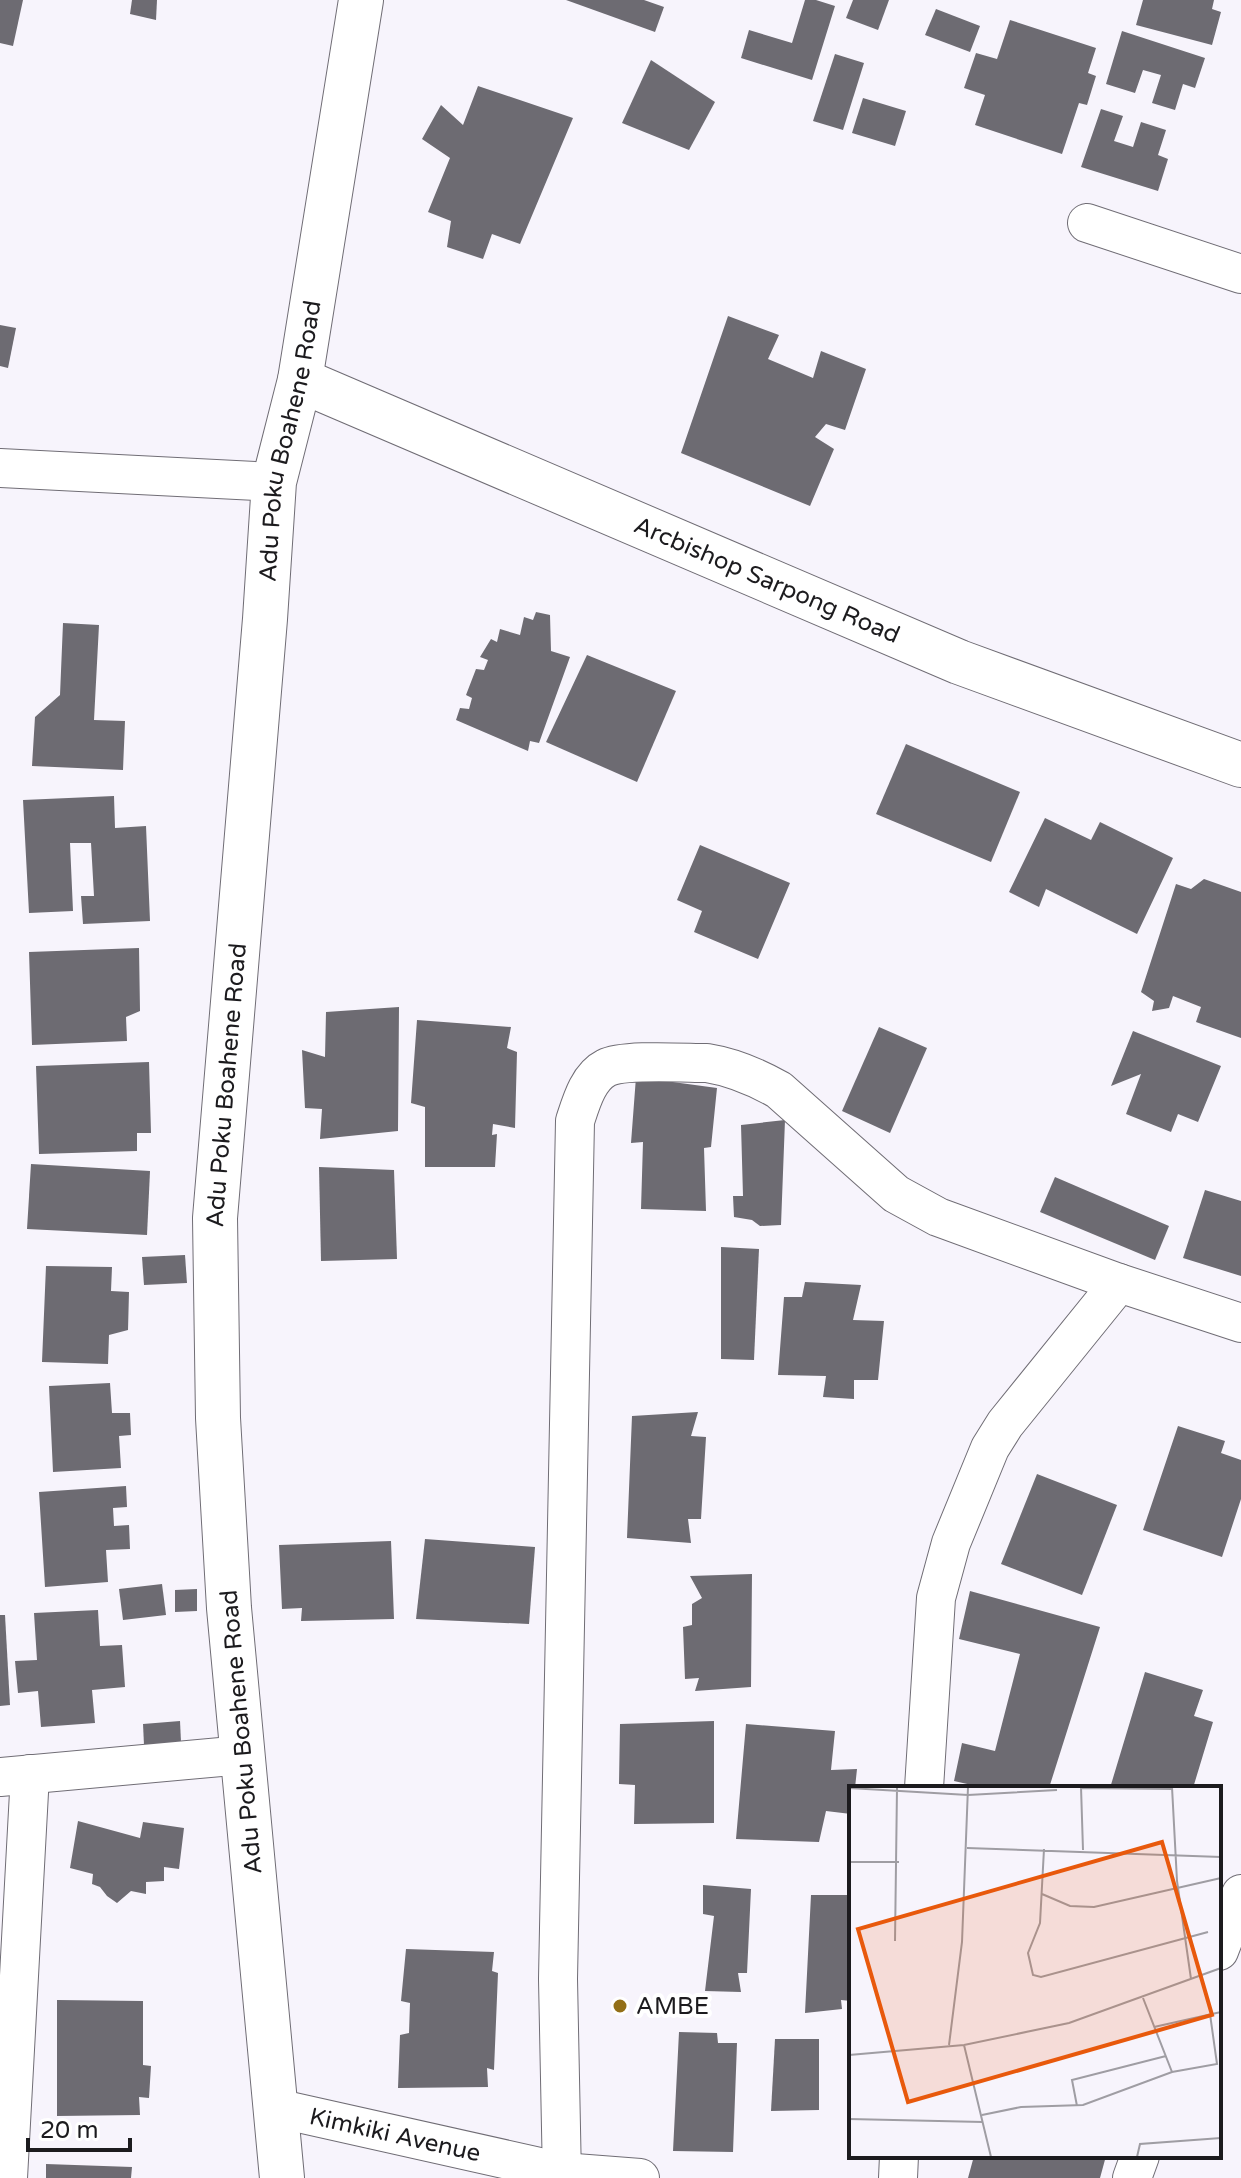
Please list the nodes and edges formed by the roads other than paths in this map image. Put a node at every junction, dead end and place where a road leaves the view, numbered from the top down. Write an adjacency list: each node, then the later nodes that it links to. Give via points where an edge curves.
1 (361, 0): 4 (street, Adu Poku Boahene Road)
2 (1087, 223): 3 (street)
3 (1241, 274)
4 (300, 380): 6 (street, Adu Poku Boahene Road); 7 (street, Arcbishop Sarpong Road, via 959,662)
5 (0, 468): 6 (street)
6 (274, 482): 10 (street, Adu Poku Boahene Road, via 215,1218 218,1418)
7 (1241, 765)
8 (1119, 1283): 9 (street); 12 (street, via 1005,1424 951,1543 936,1598); 19 (street, via 938,1217 906,1200 760,1079 707,1063 622,1064 604,1068 592,1082 575,1121 558,1979)
9 (1241, 1323)
10 (243, 1755): 11 (street); 15 (street, Adu Poku Boahene Road)
11 (15, 1776): 18 (street)
12 (924, 1786)
13 (1241, 1894): 14 (street)
14 (1221, 1946)
15 (276, 2108): 19 (street, Kimkiki Avenue); 20 (street, Adu Poku Boahene Road)
16 (899, 2158): 22 (street)
17 (1139, 2158): 23 (street)
18 (6, 2170)
19 (562, 2175): 21 (street, Kimkiki Avenue)
20 (282, 2178)
21 (640, 2178)
22 (898, 2178)
23 (1132, 2178)

